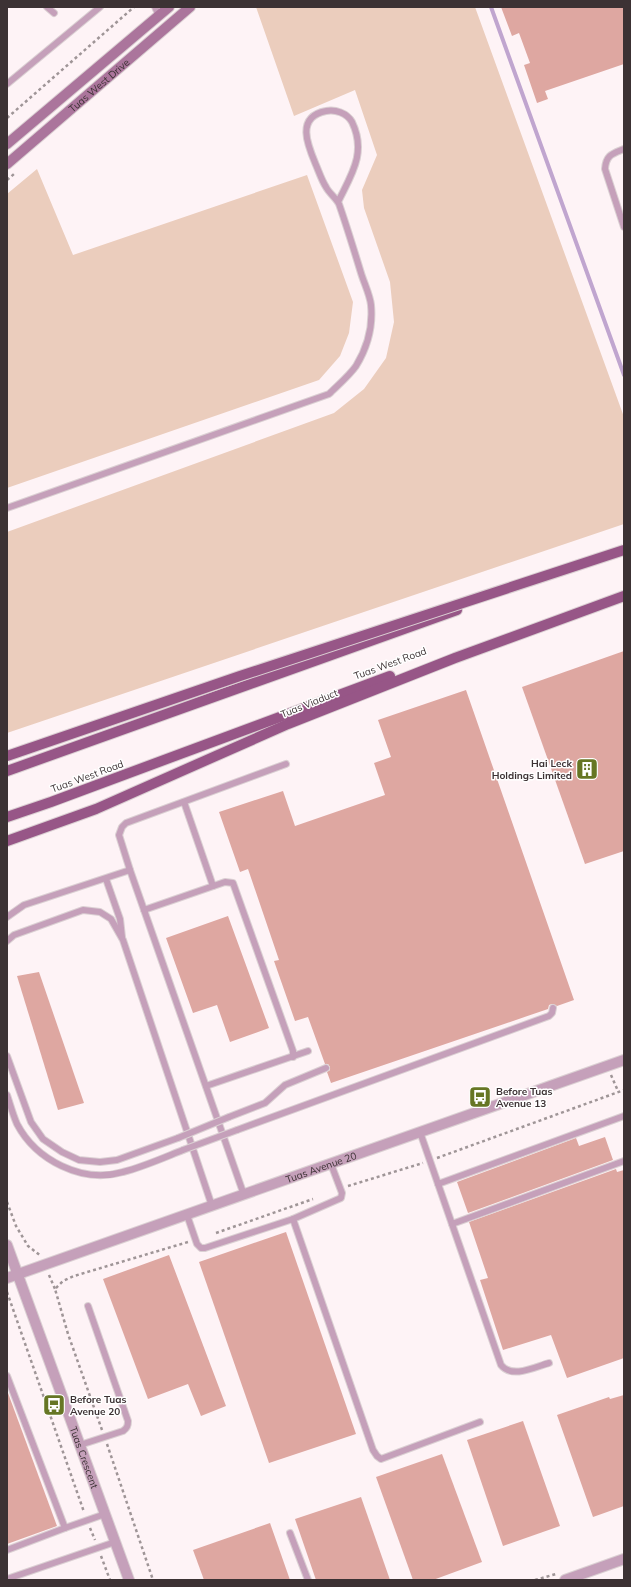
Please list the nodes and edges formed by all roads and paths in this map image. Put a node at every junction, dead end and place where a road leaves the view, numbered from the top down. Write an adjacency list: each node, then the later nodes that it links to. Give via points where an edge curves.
1 (47, 7): 7 (lane)
2 (100, 7): 8 (lane)
3 (134, 7): 9 (path)
4 (169, 7): 6 (main road, Tuas West Drive)
5 (190, 7): 12 (main road, Tuas West Drive)
6 (157, 11): 10 (main road, Tuas West Drive)
7 (54, 13)
8 (7, 84)
9 (7, 118)
10 (7, 144)
11 (624, 149): 14 (lane, via 606,160 605,169)
12 (7, 164)
13 (338, 202): 13 (lane, via 326,187 309,149 305,132 313,116 330,111 342,113 351,121 358,148 355,167); 15 (lane, via 371,304 370,325 368,340 355,367 328,394)
14 (624, 227)
15 (7, 508)
16 (622, 551): 19 (main road, bridge, via 240,676); 21 (main road)
17 (624, 590): 23 (main road, Tuas West Road)
18 (624, 596): 24 (main road, Tuas Viaduct, via 455,658 296,721 96,809)
19 (7, 756)
20 (286, 764): 22 (lane)
21 (7, 771)
22 (184, 802): 25 (lane, via 126,823 122,827 119,835); 27 (lane)
23 (7, 817)
24 (7, 841)
25 (130, 870): 26 (lane); 28 (lane)
26 (106, 878): 29 (lane, via 24,905); 30 (lane, via 120,919)
27 (213, 886): 28 (lane); 35 (lane, via 224,882 233,883)
28 (144, 910): 39 (lane)
29 (7, 916)
30 (123, 940): 31 (lane, via 111,919 100,912 83,910 14,935); 53 (lane)
31 (7, 941)
32 (553, 1008): 42 (lane, bridge, via 549,1016 122,1173 98,1176 76,1172 54,1163 33,1147 17,1123)
33 (308, 1051): 35 (lane)
34 (7, 1056): 38 (lane, bridge, via 31,1122 43,1139 79,1160 100,1162 143,1152 265,1103 285,1085)
35 (293, 1057): 39 (lane)
36 (624, 1060): 37 (street, Tuas Avenue 20)
37 (607, 1066): 41 (path); 44 (street, Tuas Avenue 20)
38 (326, 1068)
39 (206, 1086): 50 (lane)
40 (624, 1090): 41 (path)
41 (618, 1091): 45 (path)
42 (7, 1095)
43 (624, 1116): 48 (lane)
44 (420, 1132): 45 (lane); 47 (street, Tuas Avenue 20)
45 (430, 1161): 48 (lane); 49 (path)
46 (624, 1162): 56 (lane)
47 (331, 1164): 49 (lane); 50 (street, Tuas Avenue 20)
48 (438, 1184): 56 (lane)
49 (340, 1189): 55 (lane, via 341,1198)
50 (244, 1194): 53 (street, Tuas Avenue 20)
51 (318, 1197): 57 (path)
52 (7, 1202): 59 (path, via 16,1226 28,1246)
53 (212, 1206): 54 (street, Tuas Avenue 20)
54 (187, 1215): 57 (lane); 60 (street, Tuas Avenue 20)
55 (293, 1219): 57 (lane, via 205,1248 201,1248); 66 (lane, via 376,1456 380,1459)
56 (452, 1224): 64 (lane, via 501,1365 517,1372)
57 (196, 1240): 67 (path, via 74,1276 63,1281 55,1289 68,1334)
58 (7, 1245): 60 (street, Tuas Crescent)
59 (39, 1254)
60 (18, 1275): 61 (street, Tuas Avenue 20); 68 (street, Tuas Crescent)
61 (7, 1278)
62 (7, 1292): 70 (path)
63 (88, 1306): 67 (lane, via 128,1421 126,1429)
64 (549, 1363)
65 (7, 1376): 71 (lane)
66 (480, 1422)
67 (105, 1437): 68 (lane); 80 (path)
68 (80, 1445): 69 (street, Tuas Crescent)
69 (105, 1514): 70 (lane); 73 (street, Tuas Crescent)
70 (87, 1521): 71 (lane); 74 (path)
71 (65, 1528): 75 (lane)
72 (290, 1533): 81 (lane)
73 (115, 1542): 74 (lane); 79 (street, Tuas Crescent)
74 (98, 1548): 77 (lane); 78 (path)
75 (7, 1550)
76 (624, 1558): 82 (street)
77 (7, 1579)
78 (110, 1580)
79 (129, 1580)
80 (153, 1580)
81 (308, 1580)
82 (565, 1580)

